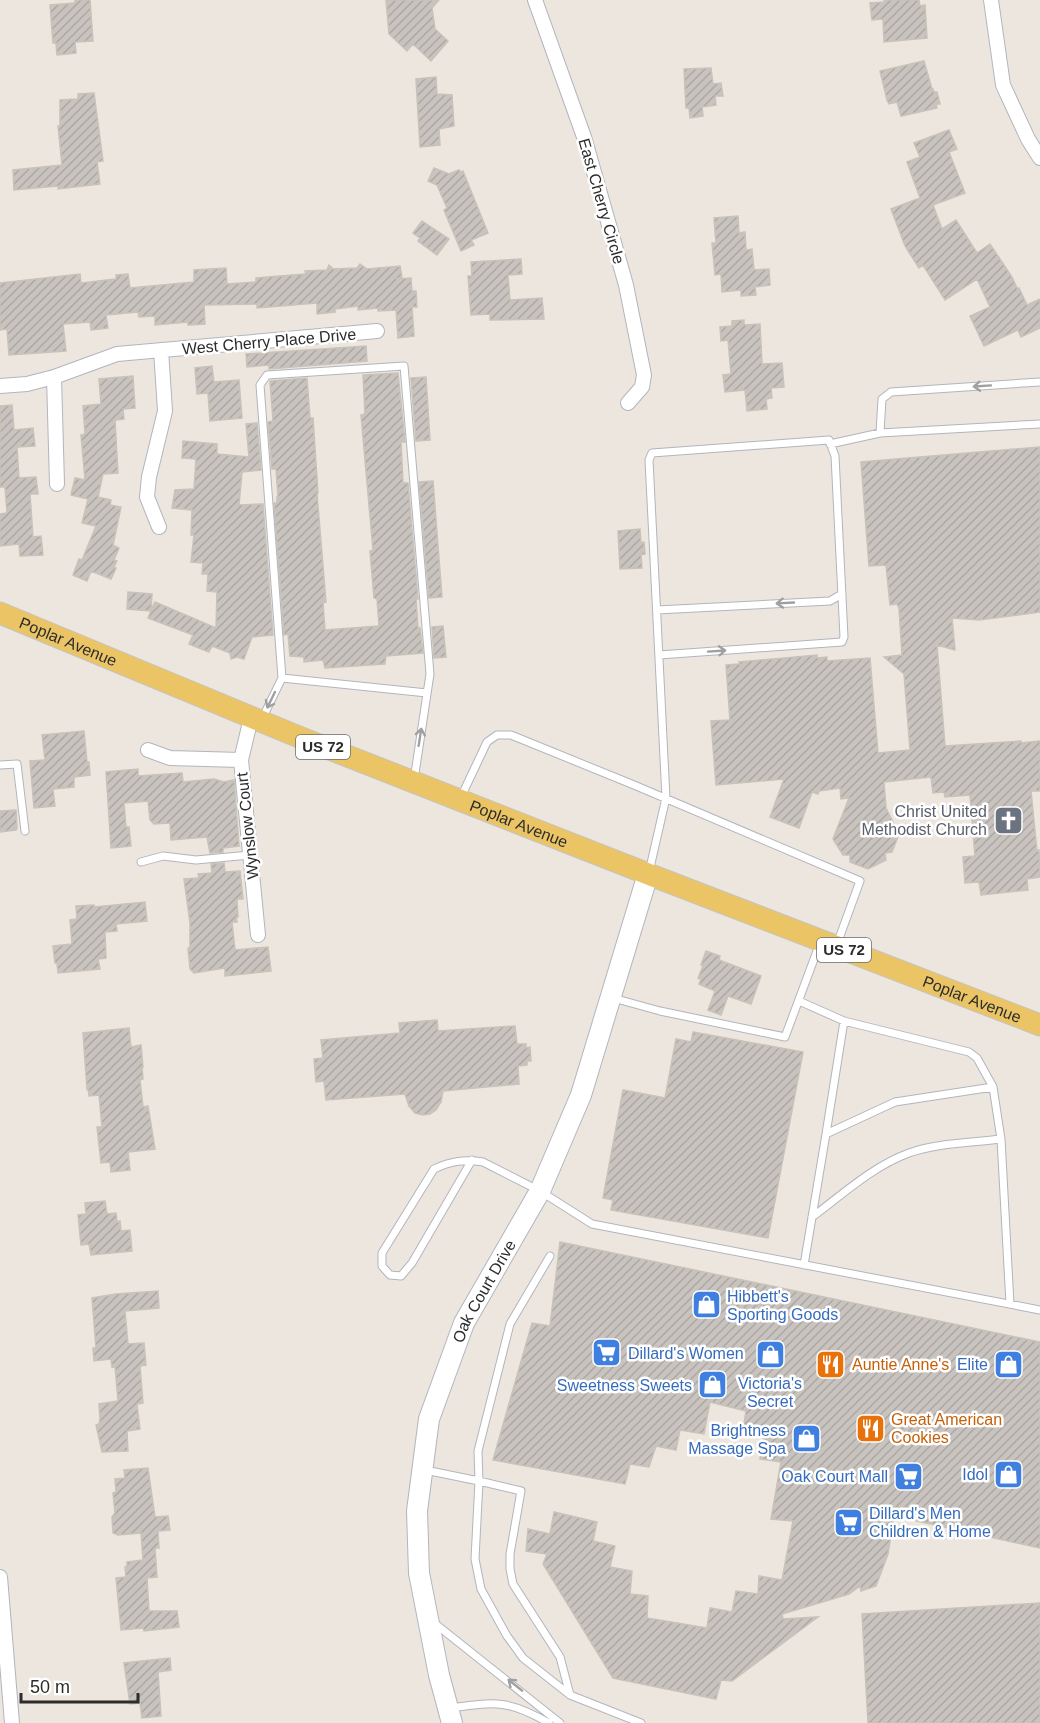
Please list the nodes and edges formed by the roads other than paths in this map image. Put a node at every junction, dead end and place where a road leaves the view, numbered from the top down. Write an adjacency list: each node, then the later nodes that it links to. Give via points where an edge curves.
1 (535, 0): 9 (street, East Cherry Circle, via 584,136 628,294 644,375 642,387)
2 (991, 0): 3 (street, via 1003,85)
3 (1040, 158)
4 (377, 331): 5 (street, West Cherry Place Drive)
5 (161, 350): 6 (street, West Cherry Place Drive, via 117,354); 14 (street, West Cherry Place Drive, via 165,411 148,477 147,497)
6 (54, 377): 8 (street, West Cherry Place Drive); 13 (street)
7 (1040, 382): 11 (lane, one-way to 11, via 891,392 882,399)
8 (0, 386)
9 (628, 403)
10 (1040, 424): 11 (lane)
11 (880, 434): 12 (lane)
12 (830, 444): 15 (lane, via 834,456); 16 (lane, via 829,440 652,453 649,460)
13 (57, 484)
14 (159, 526)
15 (842, 594): 16 (lane, one-way to 16, via 830,601); 18 (lane, one-way to 15, via 842,642)
16 (657, 610): 18 (lane)
17 (0, 613): 21 (main road, Poplar Avenue / US 72)
18 (659, 655): 26 (lane)
19 (282, 678): 20 (lane); 20 (lane, via 260,385 267,375 404,366 430,674); 21 (lane, one-way to 21)
20 (427, 693): 25 (lane, one-way to 20)
21 (256, 719): 23 (street, Wynslow Court); 25 (main road, Poplar Avenue / US 72)
22 (148, 750): 23 (street, via 176,759)
23 (241, 760): 29 (street, Wynslow Court)
24 (0, 765): 28 (lane, via 17,764)
25 (413, 782): 27 (main road, Poplar Avenue / US 72)
26 (666, 798): 27 (lane, via 511,735 497,735 487,742); 31 (lane); 33 (lane, via 860,881)
27 (460, 800): 31 (main road, Poplar Avenue / US 72)
28 (25, 831)
29 (250, 855): 30 (lane, via 196,860 163,856); 32 (street, Wynslow Court)
30 (141, 862)
31 (648, 874): 33 (main road, Poplar Avenue / US 72); 34 (street, Oak Court Drive)
32 (258, 935)
33 (828, 943): 35 (lane); 37 (main road, Poplar Avenue / US 72)
34 (611, 998): 35 (lane, via 785,1037); 42 (street, Oak Court Drive, via 581,1095)
35 (799, 1001): 36 (lane)
36 (844, 1021): 38 (lane, via 969,1052); 39 (lane)
37 (1040, 1025)
38 (993, 1087): 39 (lane, via 895,1102); 40 (lane)
39 (826, 1134): 43 (lane)
40 (1001, 1139): 43 (lane, via 908,1153 870,1173); 46 (lane)
41 (472, 1160): 41 (lane, via 449,1162 435,1169 382,1254 382,1266 390,1275 401,1276 412,1263); 42 (lane)
42 (540, 1191): 45 (lane, via 592,1224); 48 (street, Oak Court Drive, via 464,1323 429,1419)
43 (812, 1217): 45 (lane)
44 (550, 1257): 49 (lane, via 510,1324 478,1451)
45 (804, 1265): 46 (lane)
46 (1010, 1304): 47 (lane)
47 (1040, 1310)
48 (422, 1470): 49 (lane); 51 (street, Oak Court Drive, via 417,1511 419,1573)
49 (479, 1481): 52 (lane, via 475,1559 481,1589 523,1658); 52 (lane, via 521,1491 510,1554 513,1584 560,1657)
50 (0, 1577): 54 (street)
51 (428, 1618): 53 (street, Oak Court Drive); 56 (lane, one-way to 51)
52 (570, 1695): 57 (lane)
53 (450, 1716): 55 (lane, via 494,1702 510,1704)
54 (12, 1723)
55 (549, 1723)
56 (560, 1723)
57 (641, 1723)

